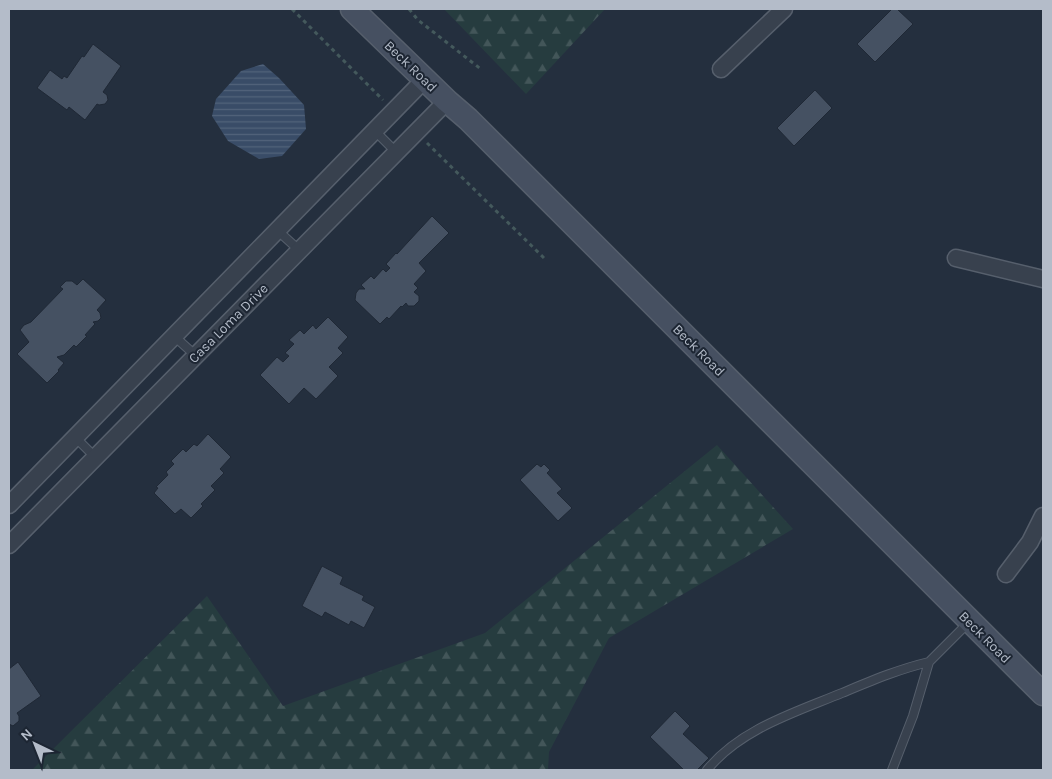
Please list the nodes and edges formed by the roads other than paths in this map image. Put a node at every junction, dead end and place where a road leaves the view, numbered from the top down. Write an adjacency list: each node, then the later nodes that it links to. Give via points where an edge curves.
1 (352, 9): 4 (main road, Beck Road)
2 (784, 9): 3 (street)
3 (721, 69)
4 (425, 79): 5 (main road, Beck Road); 6 (street, Casa Loma Drive)
5 (447, 101): 7 (street, Casa Loma Drive); 20 (main road, Beck Road)
6 (375, 130): 7 (lane); 8 (street, Casa Loma Drive)
7 (396, 152): 9 (street, Casa Loma Drive)
8 (277, 230): 9 (lane); 12 (street, Casa Loma Drive)
9 (299, 250): 13 (street, Casa Loma Drive)
10 (956, 258): 11 (street)
11 (1043, 279)
12 (174, 336): 13 (lane); 14 (street, Casa Loma Drive)
13 (195, 356): 15 (street, Casa Loma Drive)
14 (75, 437): 15 (lane); 16 (street, Casa Loma Drive)
15 (95, 457): 18 (street, Casa Loma Drive)
16 (9, 505)
17 (1043, 516): 19 (street, via 1030,542)
18 (9, 545)
19 (1006, 574)
20 (970, 621): 21 (lane); 22 (main road, Beck Road)
21 (929, 662): 23 (lane, via 906,667 775,720 738,742); 24 (lane)
22 (1043, 694)
23 (707, 770)
24 (892, 770)

